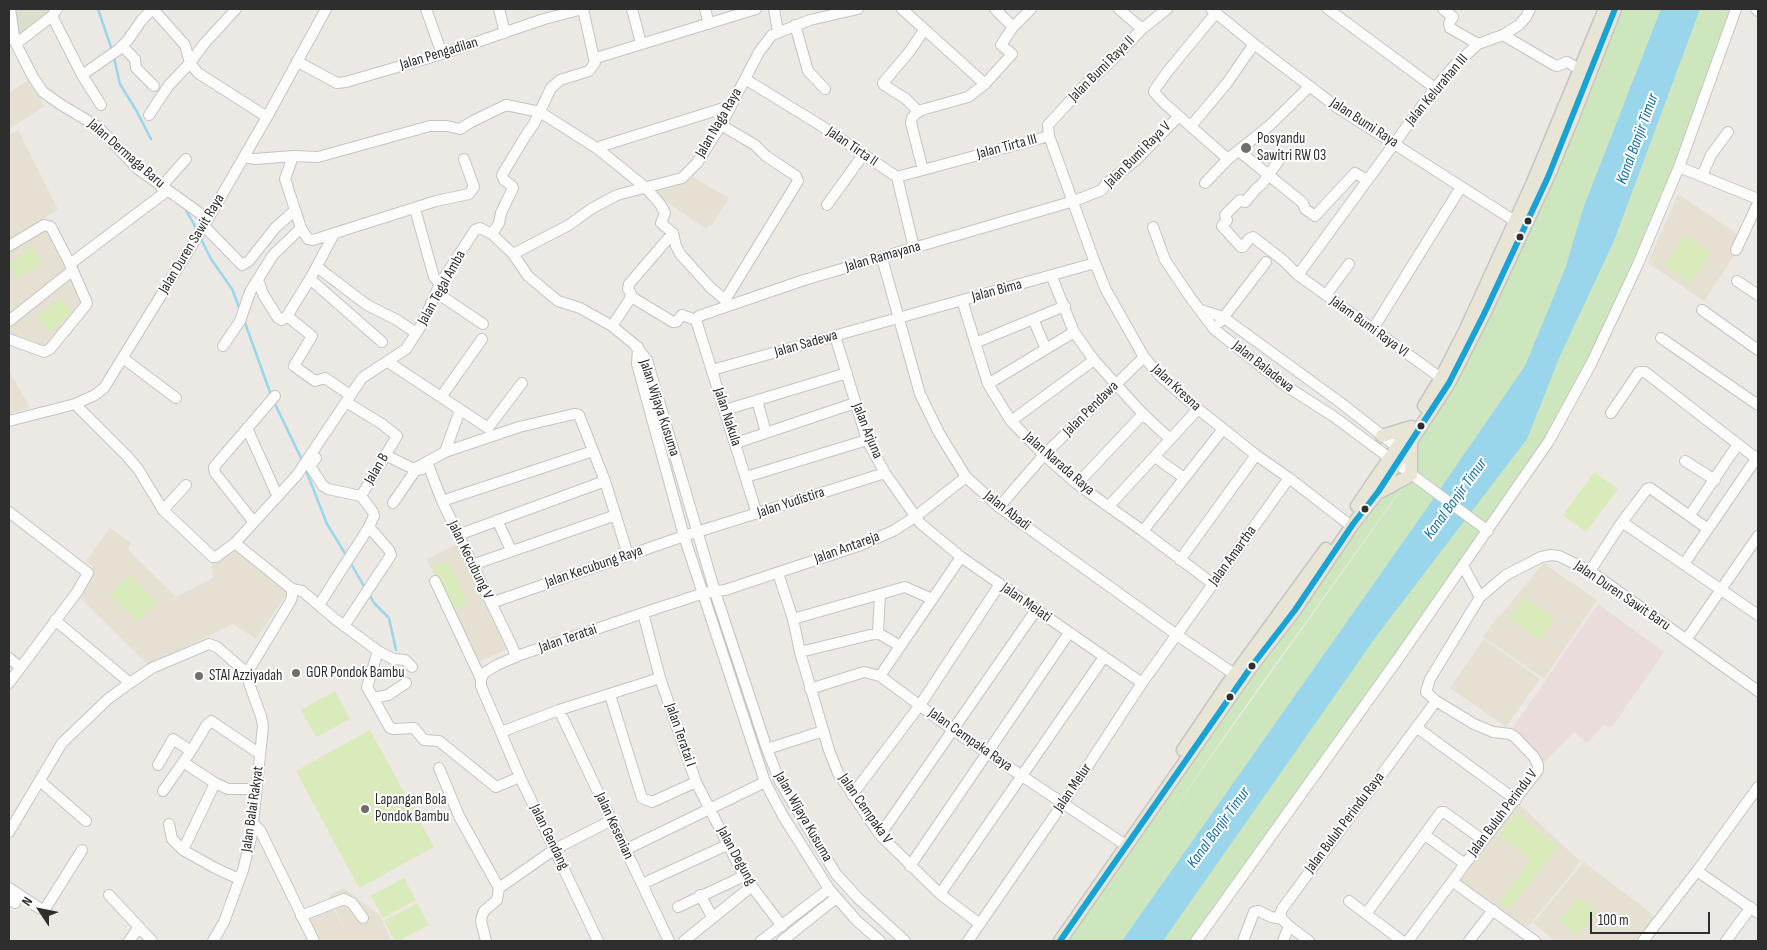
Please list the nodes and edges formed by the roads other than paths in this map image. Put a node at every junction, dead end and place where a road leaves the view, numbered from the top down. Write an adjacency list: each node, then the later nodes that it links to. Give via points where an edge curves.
1 (10, 9): 37 (street, Jalan Dermaga Baru)
2 (152, 9): 41 (street); 45 (street, via 185,45)
3 (236, 9): 45 (street)
4 (326, 9): 44 (street, Jalan Duren Sawit Raya)
5 (426, 9): 42 (street)
6 (499, 9): 35 (street)
7 (583, 9): 27 (street, Jalan Pengadilan); 43 (street)
8 (632, 9): 38 (street)
9 (705, 9): 29 (street)
10 (756, 9): 29 (street)
11 (774, 9): 34 (street)
12 (858, 9): 30 (street, Jalan Naga Raya)
13 (902, 9): 33 (street)
14 (995, 9): 31 (street)
15 (1031, 9): 31 (street)
16 (1119, 9): 32 (street)
17 (1167, 9): 32 (street, Jalan Bumi Raya II)
18 (1328, 9): 52 (street)
19 (1444, 9): 28 (street)
20 (1460, 9): 28 (street)
21 (1530, 9): 36 (street, Jalan Kelurahan III, via 1519,25)
22 (1605, 9): 46 (main road)
23 (1615, 9): 91 (main road, via 1574,117)
24 (1736, 9): 75 (street)
25 (1213, 11): 39 (street, Jalan Bumi Raya); 59 (street, via 1155,89 1155,95)
26 (55, 12): 37 (street); 47 (street)
27 (542, 14): 35 (street, Jalan Pengadilan)
28 (1453, 17): 40 (street, via 1448,24 1450,28)
29 (709, 24): 38 (street)
30 (795, 25): 34 (street, Jalan Naga Raya); 53 (street, via 807,69)
31 (1013, 27): 49 (street, via 1001,45 1012,54)
32 (1142, 28): 64 (street, Jalan Bumi Raya II, via 1048,125)
33 (924, 30): 49 (street); 57 (street, via 883,83)
34 (778, 32): 48 (street, Jalan Naga Raya, via 765,42)
35 (505, 33): 42 (street, Jalan Pengadilan)
36 (1503, 36): 40 (street, Jalan Kelurahan III); 46 (street, via 1554,66 1568,62)
37 (15, 42): 84 (street, Jalan Dermaga Baru, via 32,78 44,92 98,127 138,169)
38 (641, 43): 43 (street)
39 (1254, 44): 51 (street, Jalan Bumi Raya); 62 (street, via 1227,83)
40 (1478, 44): 52 (street, Jalan Kelurahan III)
41 (122, 46): 47 (street); 50 (street, via 135,59 136,68)
42 (442, 54): 44 (street, Jalan Pengadilan, via 341,83)
43 (596, 58): 56 (street, via 589,71 555,83)
44 (298, 62): 60 (street, Jalan Duren Sawit Raya)
45 (190, 63): 58 (street, via 169,84); 60 (street, via 202,76)
46 (1580, 70): 91 (main road)
47 (82, 75): 54 (street)
48 (745, 79): 55 (street, Jalan Naga Raya); 68 (street, Jalan Tirta II)
49 (985, 84): 57 (street, via 961,100)
50 (154, 86)
51 (1310, 86): 65 (street, Jalan Bumi Raya); 67 (street)
52 (1435, 88): 65 (street, Jalan Kelurahan III)
53 (825, 89)
54 (101, 105)
55 (730, 106): 61 (street, Jalan Naga Raya); 66 (street)
56 (540, 112): 66 (street); 69 (street, via 506,105 460,129 430,126 323,156); 97 (street, via 502,175 513,188)
57 (919, 112): 76 (street, via 911,123)
58 (149, 115)
59 (1178, 116): 62 (street, Jalan Bumi Raya V); 86 (street, Jalan Bumi Raya V, via 1102,190)
60 (267, 117): 70 (street, Jalan Duren Sawit Raya)
61 (721, 125): 83 (street, Jalan Naga Raya, via 697,163 682,178); 118 (street, via 756,145 798,181)
62 (1190, 126): 73 (street, Jalan Bumi Raya V)
63 (1728, 132): 78 (street, via 1711,155)
64 (1049, 136): 76 (street, Jalan Tirta III); 86 (street, Jalan Tirta III)
65 (1394, 143): 80 (street); 82 (street, Jalan Bumi Raya)
66 (598, 149): 83 (street)
67 (1239, 151): 73 (street); 77 (street)
68 (863, 155): 79 (street, Jalan Tirta II); 88 (street)
69 (293, 156): 70 (street); 90 (street, via 285,179)
70 (244, 157): 92 (street, Jalan Duren Sawit Raya)
71 (186, 159): 84 (street)
72 (464, 159): 89 (street, via 474,187 469,194)
73 (1228, 159): 81 (street)
74 (1280, 159): 77 (street)
75 (1679, 167): 78 (street); 221 (street, via 1638,264 1572,401 1549,441)
76 (923, 170): 79 (street, Jalan Tirta III)
77 (1269, 174): 80 (street, via 1315,216 1355,173); 108 (street, Jalam Bumi Raya VI, via 1246,202 1240,200 1225,215 1227,220 1222,225 1241,247 1253,237)
78 (1702, 176): 85 (street)
79 (897, 177): 99 (street)
80 (1367, 180): 108 (street)
81 (1205, 183)
82 (1461, 187): 91 (street, Jalan Bumi Raya); 131 (street)
83 (645, 188): 95 (street, via 665,213 661,223); 101 (street, Jalan Naga Raya, via 617,195 570,225)
84 (169, 192): 92 (street, Jalan Dermaga Baru); 106 (street)
85 (1758, 199)
86 (1074, 201): 99 (street, Jalan Ramayana); 104 (street, Jalan Kresna)
87 (1758, 203): 100 (street)
88 (827, 205)
89 (415, 209): 96 (street); 113 (street)
90 (294, 211): 92 (street, Jalan Dermaga Baru, via 275,228 249,261 242,264); 94 (street)
91 (1520, 224): 150 (main road); 178 (main road, via 1449,383)
92 (204, 225): 145 (street, Jalan Duren Sawit Raya)
93 (1153, 227): 120 (street, Jalan Baladewa, via 1165,260)
94 (301, 228): 96 (street, via 313,240); 111 (street, via 273,255)
95 (673, 233): 116 (street, via 629,284); 118 (street, via 680,254)
96 (334, 234): 107 (street)
97 (492, 234): 101 (street); 113 (street, Jalan Tegal Amba, via 480,228 475,230)
98 (9, 246): 106 (street, via 48,226 52,228)
99 (914, 248): 102 (street, Jalan Ramayana)
100 (1736, 250)
101 (513, 254): 129 (street, via 528,276 558,301 580,308)
102 (882, 258): 118 (street, Jalan Ramayana); 124 (street, Jalan Abadi)
103 (1266, 262): 123 (street)
104 (1095, 263): 109 (street, Jalan Bima); 144 (street, Jalan Kresna, via 1106,290)
105 (1348, 264): 114 (street)
106 (71, 267): 127 (street); 136 (street, via 87,303 53,346 44,352)
107 (317, 267): 110 (street); 133 (street, via 367,305)
108 (1298, 275): 114 (street, Jalam Bumi Raya VI)
109 (1052, 277): 117 (street, Jalan Bima); 119 (street)
110 (310, 279): 122 (street); 138 (street)
111 (258, 280): 122 (street, via 278,318 282,320); 140 (street, via 250,292 240,321)
112 (1737, 281): 115 (street)
113 (438, 288): 128 (street); 133 (street, Jalan Tegal Amba)
114 (1326, 295): 131 (street, Jalam Bumi Raya VI)
115 (1758, 295)
116 (630, 296): 126 (street, via 674,322 682,315); 129 (street)
117 (962, 300): 124 (street, Jalan Bima); 139 (street, Jalan Narada Raya)
118 (727, 303): 126 (street, Jalan Ramayana)
119 (1064, 306): 125 (street); 132 (street)
120 (1201, 310): 123 (street, Jalan Baladewa); 130 (street, Jalan Baladewa)
121 (1702, 310): 143 (street)
122 (287, 316): 156 (street, via 312,336 294,366 315,381 325,378)
123 (1223, 317): 130 (street); 160 (street, Jalan Baladewa)
124 (900, 319): 134 (street, Jalan Sadewa); 195 (street, Jalan Abadi, via 920,394)
125 (1033, 319): 139 (street); 142 (street)
126 (696, 320): 148 (street, Jalan Nakula)
127 (9, 321)
128 (483, 324)
129 (612, 326): 141 (street)
130 (1214, 329): 168 (street, Jalan Baladewa, via 1286,386)
131 (1373, 329): 150 (street, Jalam Bumi Raya VI)
132 (1074, 332): 142 (street); 146 (street)
133 (416, 333): 147 (street, Jalan Tegal Amba, via 406,349)
134 (835, 336): 148 (street, Jalan Sadewa); 149 (street, Jalan Arjuna)
135 (1661, 338): 162 (street)
136 (9, 339)
137 (482, 339): 154 (street)
138 (382, 342)
139 (975, 343): 152 (street, Jalan Narada Raya)
140 (224, 346)
141 (638, 347): 223 (street, Jalan Wijaya Kusuma, via 647,360); 225 (street, Jalan Wijaya Kusuma, via 637,364)
142 (1046, 349): 152 (street)
143 (1758, 350)
144 (1144, 357): 153 (street, Jalan Pendawa); 163 (street, Jalan Kresna, via 1161,377)
145 (123, 358): 155 (street); 159 (street, Jalan Duren Sawit Raya, via 104,388)
146 (1094, 360): 153 (street); 170 (street)
147 (388, 362): 154 (street); 156 (street, Jalan Tegal Amba, via 362,378)
148 (712, 370): 165 (street, Jalan Nakula)
149 (847, 372): 158 (street); 161 (street, Jalan Arjuna)
150 (1441, 378): 171 (main road)
151 (522, 383): 164 (street, via 488,428)
152 (988, 384): 170 (street, Jalan Narada Raya)
153 (1116, 384): 167 (street); 186 (street, Jalan Pendawa)
154 (442, 397): 164 (street)
155 (176, 398)
156 (348, 398): 179 (street, Jalan Tegal Amba); 184 (street, Jalan B, via 397,435)
157 (271, 400): 172 (street)
158 (757, 400): 165 (street); 174 (street)
159 (82, 401): 169 (street, Jalan Duren Sawit Raya); 209 (street, via 138,469)
160 (1341, 402): 168 (street, via 1330,409); 175 (street, Jalan Baladewa)
161 (855, 403): 174 (street); 177 (street, Jalan Arjuna)
162 (1758, 404)
163 (1198, 409): 173 (street, Jalan Kresna); 176 (street)
164 (460, 410): 183 (street)
165 (725, 410): 180 (street, Jalan Nakula)
166 (1611, 413): 181 (street, via 1639,372 1644,372)
167 (1143, 414): 176 (street); 200 (street)
168 (1333, 416): 187 (street, Jalan Baladewa)
169 (9, 421)
170 (1012, 421): 186 (street, Jalan Narada Raya)
171 (1411, 427): 175 (main road); 187 (main road)
172 (247, 428): 203 (street); 216 (street, via 214,470)
173 (1223, 429): 185 (street, Jalan Kresna); 196 (street)
174 (766, 433): 180 (street)
175 (1382, 436): 187 (street, Jalan Baladewa)
176 (1170, 439): 188 (street)
177 (868, 440): 192 (street, Jalan Arjuna); 194 (street)
178 (1411, 441): 187 (main road); 193 (main road)
179 (318, 443): 203 (street, Jalan Tegal Amba); 204 (street, via 321,450 310,466 323,486)
180 (736, 443): 194 (street, Jalan Nakula)
181 (1738, 444): 189 (street); 198 (street)
182 (593, 451): 183 (street, via 581,417 574,414); 199 (street); 205 (street)
183 (445, 452): 191 (street)
184 (385, 455): 191 (street, via 412,469); 204 (street, Jalan B)
185 (1256, 455): 197 (street, Jalan Kresna); 231 (street)
186 (1044, 456): 200 (street, Jalan Narada Raya); 208 (street, Jalan Pendawa)
187 (1397, 456): 193 (street); 202 (main road); 217 (main road)
188 (1155, 457): 196 (street); 207 (street)
189 (1757, 458): 220 (street)
190 (1685, 461): 198 (street)
191 (427, 464): 205 (street, Jalan Kecubung V); 206 (street, via 415,471)
192 (885, 472): 211 (street, Jalan Yudistira); 214 (street, Jalan Arjuna)
193 (1412, 475): 202 (main road); 221 (street)
194 (746, 477): 211 (street, Jalan Nakula)
195 (966, 477): 208 (street, Jalan Abadi); 214 (street, Jalan Antareja)
196 (1184, 478): 222 (street)
197 (1289, 478): 217 (street, Jalan Kresna); 239 (street, Jalan Amartha)
198 (1715, 480): 213 (street)
199 (605, 481): 212 (street); 215 (street)
200 (1077, 484): 207 (street, Jalan Narada Raya)
201 (186, 485): 209 (street)
202 (1378, 492): 268 (main road, via 1295,610)
203 (277, 496): 216 (street, Jalan Tegal Amba)
204 (361, 496): 219 (street, Jalan B, via 374,516)
205 (442, 501): 224 (street, Jalan Kecubung V)
206 (393, 503)
207 (1109, 506): 222 (street, Jalan Narada Raya)
208 (999, 508): 256 (street, Jalan Abadi)
209 (163, 510): 227 (street, Jalan Tegal Amba, via 213,557 218,557)
210 (9, 512): 252 (street, via 88,573)
211 (757, 514): 223 (street, Jalan Yudistira)
212 (616, 515): 228 (street); 229 (street)
213 (1690, 515): 218 (street, via 1650,488 1645,490); 220 (street)
214 (915, 517): 230 (street, Jalan Melati); 236 (street, Jalan Antareja, via 861,545)
215 (497, 520): 224 (street); 228 (street)
216 (253, 521): 227 (street, Jalan Tegal Amba)
217 (1346, 522): 268 (main road)
218 (1622, 522): 233 (street); 235 (street)
219 (369, 528): 247 (street); 253 (street, via 391,555)
220 (1708, 529): 233 (street)
221 (1487, 530): 234 (street)
222 (1143, 531): 231 (street, Jalan Narada Raya)
223 (697, 532): 225 (street, Jalan Kecubung Raya); 242 (street, Jalan Wijaya Kusuma)
224 (458, 535): 232 (street, Jalan Kecubung V)
225 (684, 536): 229 (street, Jalan Kecubung Raya); 242 (street, Jalan Wijaya Kusuma)
226 (1758, 536): 240 (street)
227 (237, 540): 241 (street)
228 (511, 550): 232 (street)
229 (628, 555): 246 (street, Jalan Kecubung Raya)
230 (961, 557): 238 (street, Jalan Melati); 245 (street)
231 (1180, 560): 239 (street, Jalan Narada Raya)
232 (472, 564): 246 (street, Jalan Kecubung V)
233 (1684, 564): 240 (street)
234 (1463, 566): 244 (street); 365 (street)
235 (1590, 571): 244 (street, Jalan Duren Sawit Baru, via 1559,556 1541,557 1506,575); 257 (street, Jalan Duren Sawit Baru)
236 (778, 573): 242 (street, Jalan Antareja); 251 (street, Jalan Cempaka V)
237 (435, 581): 270 (street)
238 (1000, 584): 248 (street, Jalan Melati); 280 (street)
239 (1213, 584): 256 (street, Jalan Amartha)
240 (1721, 588): 250 (street); 257 (street)
241 (292, 589): 247 (street, via 302,591); 266 (street, via 290,602)
242 (709, 592): 249 (street, Jalan Teratai); 287 (street, Jalan Wijaya Kusuma); 290 (street, Jalan Wijaya Kusuma)
243 (880, 594): 245 (street, via 905,587); 251 (street); 254 (street)
244 (1480, 597): 279 (street, via 1426,688 1426,693)
245 (932, 599): 258 (street)
246 (491, 603): 261 (street, Jalan Kecubung V)
247 (319, 605): 253 (street)
248 (1036, 610): 255 (street, Jalan Melati); 283 (street)
249 (644, 613): 261 (street, Jalan Teratai); 269 (street, Jalan Teratai I)
250 (1758, 615)
251 (793, 619): 260 (street, Jalan Cempaka V)
252 (56, 620): 264 (street); 272 (street)
253 (344, 626): 259 (street)
254 (878, 633): 258 (street); 260 (street)
255 (1069, 633): 262 (street, Jalan Melati); 288 (street)
256 (1176, 635): 268 (street, Jalan Abadi); 274 (street, Jalan Melur)
257 (1686, 640): 276 (street, Jalan Duren Sawit Baru)
258 (900, 646): 267 (street)
259 (378, 651): 265 (street, via 408,662); 278 (street, via 366,683)
260 (800, 652): 275 (street, Jalan Cempaka V)
261 (516, 657): 270 (street, Jalan Teratai, via 490,669)
262 (1104, 657): 274 (street, Jalan Melati); 294 (street)
263 (9, 658): 264 (street)
264 (20, 667): 271 (street)
265 (412, 667)
266 (247, 673): 272 (street, via 217,646 209,644 152,668); 289 (street, Jalan Balai Rakyat, via 263,726)
267 (880, 676): 275 (street, via 864,672); 280 (street, Jalan Cempaka Raya)
268 (1239, 677): 316 (main road); 364 (main road)
269 (660, 678): 277 (street); 297 (street, Jalan Teratai I)
270 (481, 679): 285 (street)
271 (9, 683)
272 (130, 683): 296 (street, via 108,699 62,743)
273 (406, 683): 278 (street, via 388,695)
274 (1142, 683): 305 (street, Jalan Melur)
275 (810, 689): 284 (street, Jalan Cempaka V)
276 (1758, 691)
277 (610, 694): 281 (street); 297 (street, Jalan Teratai I, via 642,798 652,802)
278 (373, 698): 295 (street, via 392,729 414,728 496,787)
279 (1436, 701): 282 (street, Jalan Buluh Perindu Raya); 304 (street, Jalan Buluh Perindu V, via 1482,728 1513,736 1534,756 1538,770)
280 (920, 705): 283 (street, Jalan Cempaka Raya); 303 (street)
281 (560, 710): 285 (street); 308 (street, Jalan Kesenian)
282 (1416, 727): 304 (street); 345 (street, Jalan Buluh Perindu Raya, via 1282,909 1280,914)
283 (953, 730): 288 (street, Jalan Cempaka Raya); 313 (street)
284 (823, 731): 287 (street); 303 (street, Jalan Cempaka V, via 838,773)
285 (501, 732): 295 (street, Jalan Gendang)
286 (191, 751): 289 (street, via 211,721); 291 (street); 292 (street, via 173,739)
287 (768, 751): 290 (street); 361 (street, Jalan Wijaya Kusuma, via 780,782 836,874)
288 (988, 753): 294 (street, Jalan Cempaka Raya); 323 (street)
289 (260, 754): 301 (street, Jalan Balai Rakyat)
290 (756, 759): 298 (street, Jalan Wijaya Kusuma)
291 (183, 762): 299 (street); 302 (street)
292 (158, 765)
293 (439, 768): 329 (street, via 460,818)
294 (1021, 776): 305 (street, Jalan Cempaka Raya); 333 (street)
295 (520, 777): 318 (street, Jalan Gendang)
296 (40, 781): 307 (street); 309 (street)
297 (696, 782): 306 (street, Jalan Degung)
298 (765, 782): 306 (street); 332 (street, Jalan Wijaya Kusuma)
299 (215, 783): 301 (street, via 234,790); 320 (street)
300 (1758, 787): 324 (street)
301 (256, 789): 311 (street, Jalan Balai Rakyat)
302 (163, 791)
303 (852, 795): 313 (street, Jalan Cempaka V)
304 (1516, 800): 315 (street, Jalan Buluh Perindu V)
305 (1063, 804): 316 (street, Jalan Cempaka Raya); 346 (street, Jalan Melur)
306 (710, 808): 317 (street, Jalan Degung); 321 (street)
307 (12, 818): 312 (street)
308 (612, 820): 318 (street); 321 (street, Jalan Kesenian)
309 (86, 821)
310 (169, 824): 320 (street, via 172,839)
311 (253, 824): 326 (street, Jalan Balai Rakyat); 342 (street, via 260,830)
312 (9, 832)
313 (880, 835): 323 (street, Jalan Cempaka V)
314 (1425, 835): 315 (street, via 1442,811); 322 (street); 341 (street)
315 (1483, 840): 322 (street, Jalan Buluh Perindu V)
316 (1121, 842): 363 (main road)
317 (727, 845): 325 (street, Jalan Degung); 328 (street)
318 (555, 849): 329 (street); 356 (street, Jalan Gendang)
319 (82, 850): 331 (street, via 45,909)
320 (183, 850): 326 (street)
321 (626, 850): 328 (street, Jalan Kesenian)
322 (1465, 864): 327 (street, Jalan Buluh Perindu V)
323 (910, 866): 333 (street, Jalan Cempaka V)
324 (1698, 871): 340 (street); 373 (street)
325 (744, 876): 330 (street, Jalan Degung); 335 (street)
326 (239, 879): 353 (street, Jalan Balai Rakyat)
327 (1453, 882): 339 (street); 370 (street, Jalan Buluh Perindu V)
328 (642, 884): 357 (street, Jalan Kesenian)
329 (503, 885): 355 (street, via 497,900 482,916)
330 (752, 886): 344 (street); 347 (street, Jalan Degung)
331 (9, 888)
332 (829, 889): 336 (street, Jalan Wijaya Kusuma); 347 (street)
333 (940, 894): 346 (street, Jalan Cempaka V)
334 (109, 895): 348 (street)
335 (700, 895): 338 (street); 344 (street)
336 (836, 898): 349 (street); 360 (street, Jalan Wijaya Kusuma)
337 (1349, 900): 341 (street)
338 (678, 907)
339 (1492, 910): 371 (street); 372 (street)
340 (1754, 910): 350 (street)
341 (1366, 914): 369 (street)
342 (301, 916): 343 (street, via 344,899 352,903); 354 (street)
343 (363, 918)
344 (713, 918): 358 (street)
345 (1286, 922): 366 (street, via 1254,912); 367 (street, Jalan Buluh Perindu Raya); 368 (street)
346 (980, 924): 362 (street, Jalan Melur)
347 (782, 926): 359 (street)
348 (139, 927): 351 (street); 352 (street)
349 (789, 939)
350 (1731, 939)
351 (129, 941)
352 (152, 941)
353 (214, 941)
354 (314, 941)
355 (486, 941)
356 (598, 941)
357 (669, 941)
358 (684, 941)
359 (761, 941)
360 (880, 941)
361 (905, 941)
362 (968, 941)
363 (1052, 941)
364 (1060, 941)
365 (1196, 941)
366 (1243, 941)
367 (1283, 941)
368 (1309, 941)
369 (1402, 941)
370 (1408, 941)
371 (1469, 941)
372 (1536, 941)
373 (1644, 941)

